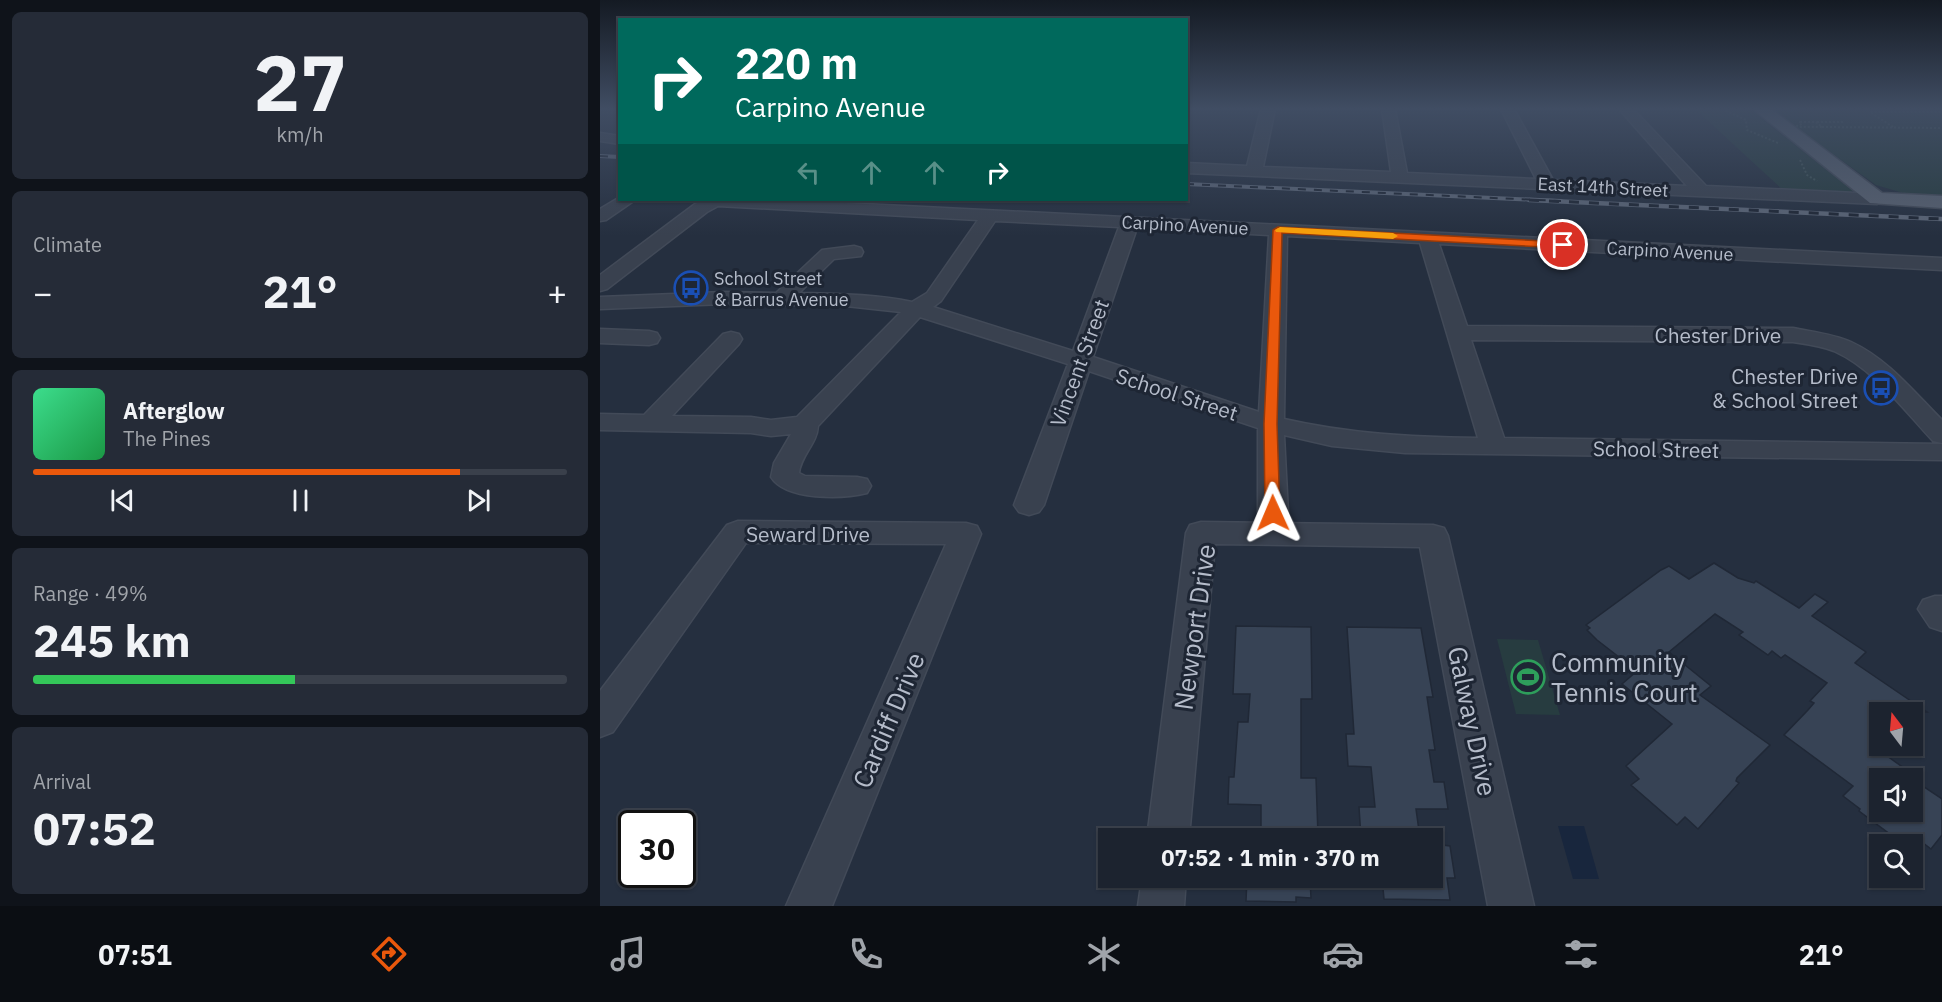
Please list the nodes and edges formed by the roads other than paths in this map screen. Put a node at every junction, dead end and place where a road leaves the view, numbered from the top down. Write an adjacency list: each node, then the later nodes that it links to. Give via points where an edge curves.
1 (1258, 151): 7 (street)
2 (1396, 151): 8 (street)
3 (1530, 151): 10 (street)
4 (1665, 151): 11 (street)
5 (1815, 151): 9 (main road)
6 (1188, 168): 7 (street, East 14th Street)
7 (1254, 171): 8 (street, East 14th Street)
8 (1400, 177): 10 (street, East 14th Street)
9 (1850, 179): 13 (main road); 15 (main road, via 1884,192)
10 (1547, 184): 11 (street, East 14th Street)
11 (1701, 191): 13 (street, East 14th Street)
12 (618, 193): 16 (street)
13 (1877, 199): 15 (main road)
14 (625, 201): 18 (street)
15 (1942, 202)
16 (600, 204)
17 (990, 215): 19 (street, Carpino Avenue); 24 (street, Carpino Avenue, via 715,201 701,208); 26 (street, via 934,297)
18 (600, 216)
19 (1130, 222): 20 (street, Carpino Avenue); 31 (street, Vincent Street)
20 (1278, 230): 21 (street, Carpino Avenue); 35 (street)
21 (1428, 238): 23 (street, Carpino Avenue); 27 (street)
22 (854, 252): 25 (street, via 829,254)
23 (1942, 264)
24 (603, 291): 25 (street, School Street, via 674,299)
25 (782, 299): 26 (street, School Street, via 846,300)
26 (915, 310): 31 (street, School Street, via 958,320); 34 (street)
27 (1459, 333): 36 (street, Chester Drive, via 1793,335 1818,339 1860,355); 37 (street)
28 (600, 336): 29 (street)
29 (649, 338)
30 (730, 339): 33 (street)
31 (1079, 362): 35 (street, School Street); 40 (street, Vincent Street)
32 (600, 422): 33 (street)
33 (651, 423): 34 (street, via 771,428)
34 (805, 424): 39 (street, via 806,436 788,463 785,477 806,485)
35 (1271, 424): 37 (street, School Street, via 1332,438); 41 (street)
36 (1942, 435)
37 (1494, 447): 38 (street, School Street)
38 (1942, 452)
39 (857, 486)
40 (1029, 505)
41 (1273, 513)
42 (966, 534): 46 (street, Seward Drive, via 738,532); 49 (street, Cardiff Drive)
43 (1433, 536): 47 (street, Newport Drive, via 1201,533); 51 (street, Galway Drive)
44 (1942, 609): 45 (street, via 1935,609)
45 (1942, 618)
46 (600, 720)
47 (1169, 828)
48 (1163, 888): 50 (street)
49 (809, 906)
50 (1161, 906)
51 (1511, 906)

